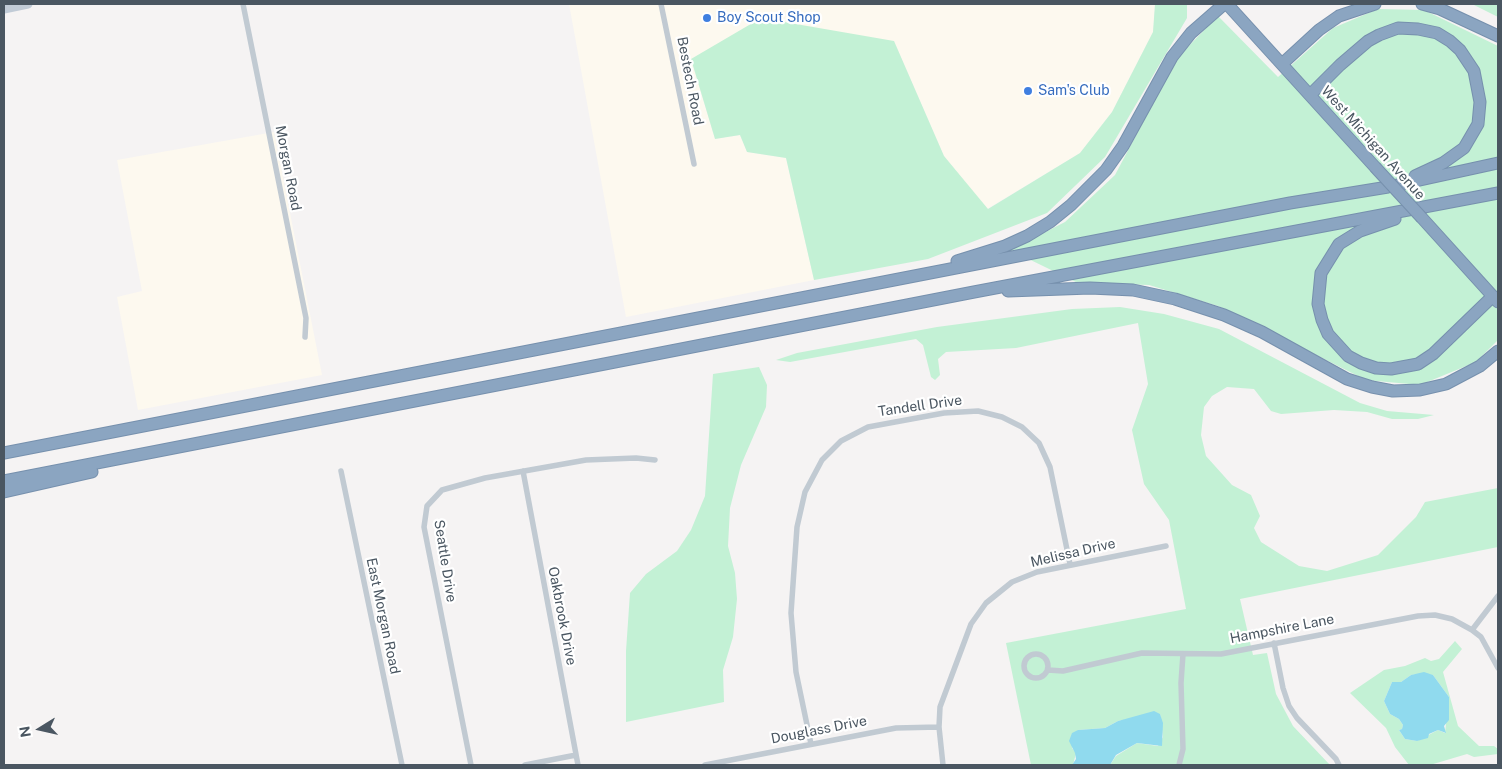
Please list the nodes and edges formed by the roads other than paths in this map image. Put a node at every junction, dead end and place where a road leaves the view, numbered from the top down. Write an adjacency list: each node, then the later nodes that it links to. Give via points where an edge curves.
1 (28, 4): 7 (main road)
2 (243, 4): 19 (street, Morgan Road, via 306,318)
3 (661, 4): 12 (street, Bestech Road)
4 (1225, 4): 9 (highway, West Michigan Avenue); 16 (highway, via 1190,33 1172,56 1123,146 1106,170 1071,205 1050,222 1005,246)
5 (1375, 4): 9 (highway, via 1339,16)
6 (1422, 4): 8 (highway)
7 (4, 9)
8 (1498, 36)
9 (1282, 64): 10 (highway, West Michigan Avenue)
10 (1310, 95): 13 (highway, via 1368,41 1398,28 1437,33 1460,50 1474,71 1480,102 1478,124 1464,148 1442,164); 15 (highway, West Michigan Avenue, bridge, via 1375,167)
11 (1498, 163): 13 (highway)
12 (694, 164)
13 (1388, 187): 16 (highway)
14 (1498, 193): 15 (highway)
15 (1423, 213): 17 (highway); 18 (highway, West Michigan Avenue); 18 (highway, via 1360,231 1339,244 1328,259 1321,273 1318,304 1328,334 1336,346 1354,359 1376,368 1418,364)
16 (889, 281): 22 (highway)
17 (974, 292): 20 (highway, via 1090,288 1132,290 1175,299 1239,322 1347,379 1393,391 1420,390 1446,384 1480,366); 21 (highway)
18 (1496, 299)
19 (305, 337)
20 (1498, 351)
21 (158, 452): 26 (highway); 27 (highway, via 119,465)
22 (4, 453)
23 (655, 460): 25 (street, Seattle Drive, via 586,460)
24 (341, 471): 39 (street, East Morgan Road)
25 (523, 471): 38 (street, Oakbrook Drive); 40 (street, Seattle Drive, via 442,490 427,506 424,517)
26 (4, 481)
27 (4, 492)
28 (1166, 546): 29 (street, Melissa Drive)
29 (1070, 564): 36 (street, Melissa Drive, via 1012,582 986,603 962,644 940,707); 37 (street, Tandell Drive, via 1050,467 1038,443 1022,428 1002,417 978,412 944,412 868,427 841,441 822,460 805,492 797,527 791,613 796,672)
30 (1498, 596): 31 (street)
31 (1472, 630): 32 (street, Hampshire Lane, via 1452,619 1418,616); 34 (street, Hampshire Lane, via 1481,637)
32 (1274, 643): 33 (street, Hampshire Lane, via 1222,654); 46 (street, via 1289,706)
33 (1183, 654): 35 (street, Hampshire Lane, via 1142,653 1063,671); 45 (street, via 1183,749)
34 (1498, 668)
35 (1048, 670): 35 (street, Hampshire Lane, via 1048,662 1040,654 1028,656 1024,663 1025,671 1031,677 1043,676)
36 (939, 727): 37 (street, Douglass Drive, via 896,728); 44 (street, Melissa Drive)
37 (811, 744): 43 (street, Douglass Drive)
38 (576, 755): 41 (street); 42 (street, Oakbrook Drive)
39 (402, 765)
40 (471, 765)
41 (525, 765)
42 (578, 765)
43 (705, 765)
44 (943, 765)
45 (1179, 765)
46 (1339, 765)

